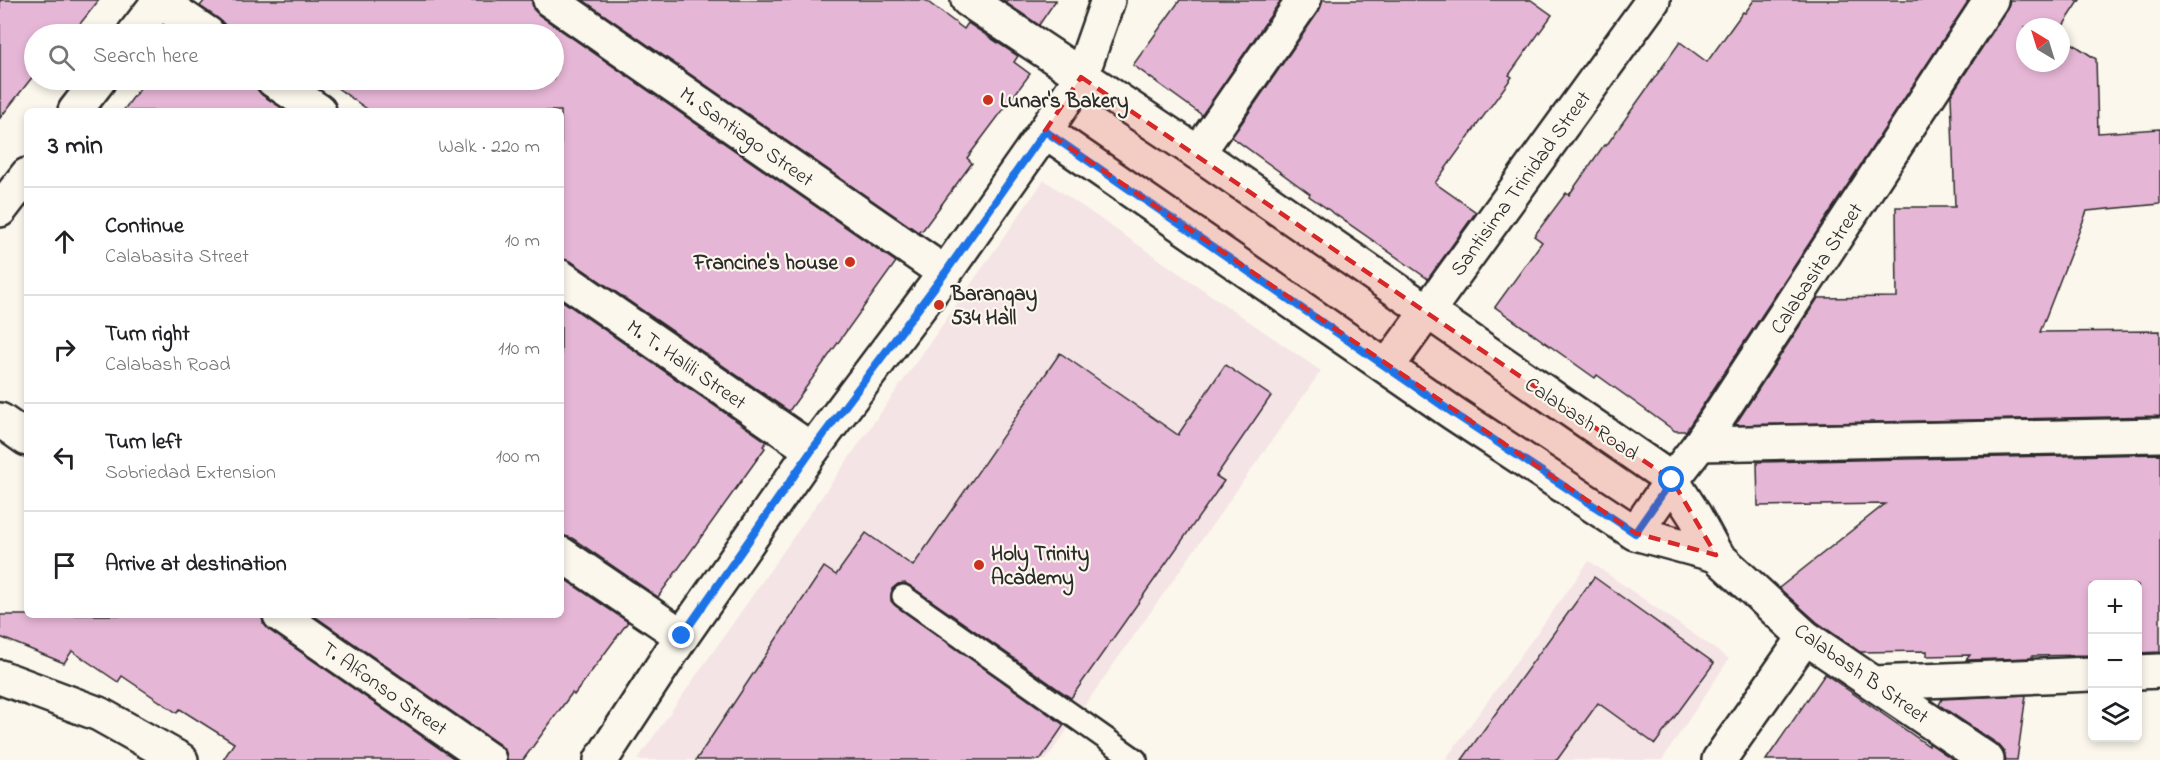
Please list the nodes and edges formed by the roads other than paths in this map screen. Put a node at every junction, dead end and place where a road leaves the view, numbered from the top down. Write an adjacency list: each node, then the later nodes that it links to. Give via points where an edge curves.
1 (159, 0): 8 (street); 9 (street)
2 (550, 0): 17 (street, M. Santiago Street)
3 (968, 0): 10 (street, Calabash Road)
4 (1108, 0): 10 (street)
5 (1304, 0): 16 (street)
6 (1653, 0): 19 (street, Santisima Trinidad Street)
7 (1991, 0): 24 (street, Calabasita Street)
8 (141, 24)
9 (194, 24)
10 (1081, 77): 15 (street); 16 (street, Calabash Road)
11 (91, 90): 13 (street)
12 (288, 90): 14 (street)
13 (77, 108)
14 (315, 108)
15 (1045, 131): 17 (street); 20 (street)
16 (1198, 153): 19 (street, Calabash Road)
17 (945, 273): 25 (street)
18 (564, 279): 25 (street, M. T. Halili Street)
19 (1427, 311): 20 (street, Santisima Trinidad Street); 26 (street, Calabash Road)
20 (1386, 367): 27 (street)
21 (0, 420): 23 (street)
22 (2160, 435): 24 (street)
23 (24, 437)
24 (1700, 444): 26 (street, Calabasita Street)
25 (812, 450): 32 (street)
26 (1672, 480): 27 (street, Calabasita Street); 28 (street, Calabash Road)
27 (1635, 533): 28 (street)
28 (1716, 555): 33 (street, Calabash B Street)
29 (564, 556): 32 (street)
30 (903, 596): 42 (lane)
31 (284, 618): 40 (street, T. Alfonso Street)
32 (682, 636): 41 (street)
33 (1805, 637): 38 (street, Calabash B Street); 43 (street)
34 (2160, 671): 35 (street)
35 (2142, 672)
36 (2088, 674): 38 (street)
37 (0, 677): 39 (street, via 99,714)
38 (1875, 683): 44 (street, Calabash B Street)
39 (181, 760)
40 (489, 760)
41 (601, 760)
42 (1136, 760)
43 (1719, 760)
44 (1987, 760)

